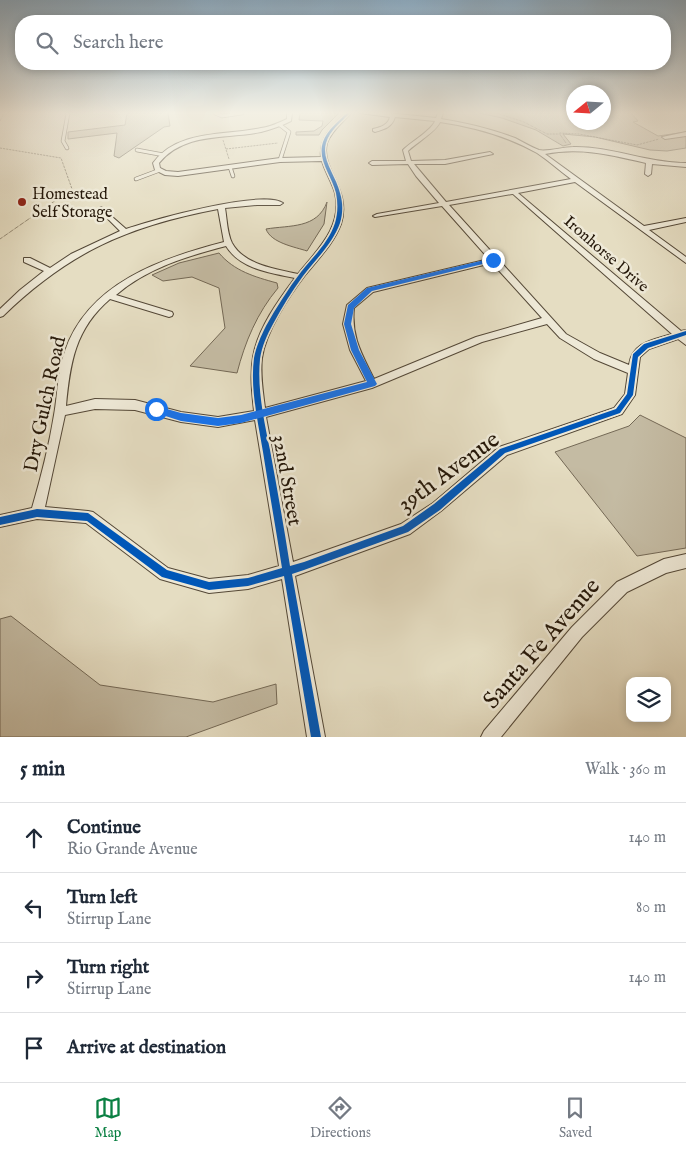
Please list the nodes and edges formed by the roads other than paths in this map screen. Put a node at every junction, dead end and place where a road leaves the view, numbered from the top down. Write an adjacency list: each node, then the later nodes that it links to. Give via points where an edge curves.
1 (175, 147): 9 (street)
2 (284, 147): 11 (lane)
3 (324, 147): 10 (street)
4 (409, 147): 12 (street, via 405,151)
5 (531, 147): 7 (street)
6 (137, 150): 9 (lane)
7 (540, 153): 14 (street, via 571,148); 21 (street)
8 (490, 154): 12 (street, via 445,162)
9 (164, 155): 17 (street, via 156,163 157,169)
10 (324, 159): 11 (street); 36 (street, 32nd Street, via 339,191 342,206 327,243)
11 (280, 160): 16 (street)
12 (409, 162): 13 (street); 24 (street)
13 (372, 163)
14 (649, 163): 15 (street); 18 (street)
15 (686, 165)
16 (230, 167): 17 (street, via 178,174); 19 (lane)
17 (162, 171): 20 (lane)
18 (648, 174)
19 (233, 176)
20 (136, 179)
21 (577, 180): 22 (street); 29 (street)
22 (515, 192): 24 (street); 41 (street, Ironhorse Drive)
23 (280, 203): 25 (street, via 259,201)
24 (446, 204): 27 (street); 33 (street)
25 (221, 207): 30 (street, via 174,215); 31 (street)
26 (101, 209): 30 (street)
27 (377, 216)
28 (686, 220): 29 (street)
29 (642, 229): 34 (street)
30 (124, 231): 35 (street)
31 (228, 243): 36 (street, via 239,256 252,264); 37 (street, Dry Gulch Road, via 178,257 147,270)
32 (27, 260): 35 (street)
33 (493, 260): 40 (street); 43 (street, via 370,290 350,307 348,324 355,350)
34 (686, 261)
35 (48, 270): 38 (street)
36 (300, 276): 45 (street, 32nd Street, via 259,350 257,383)
37 (110, 296): 39 (street); 44 (street, Dry Gulch Road, via 82,324 72,343)
38 (0, 314)
39 (169, 314)
40 (548, 320): 42 (street, via 563,336); 43 (street, via 479,339)
41 (684, 337): 42 (street, 39th Avenue, via 646,346 635,356)
42 (632, 371): 49 (street, 39th Avenue, via 630,395 618,411 502,452 437,507 405,529)
43 (372, 384): 45 (street)
44 (60, 412): 45 (street, via 105,404 135,405 181,417 218,422); 46 (street, Dry Gulch Road)
45 (260, 415): 49 (street, 32nd Street)
46 (37, 513): 47 (street, 39th Avenue); 49 (street, 39th Avenue, via 88,517 165,574 209,586 248,582)
47 (0, 521)
48 (686, 561): 51 (street, Santa Fe Avenue, via 664,566 622,586 577,632)
49 (288, 571): 50 (street, 32nd Street)
50 (316, 737)
51 (490, 737)

